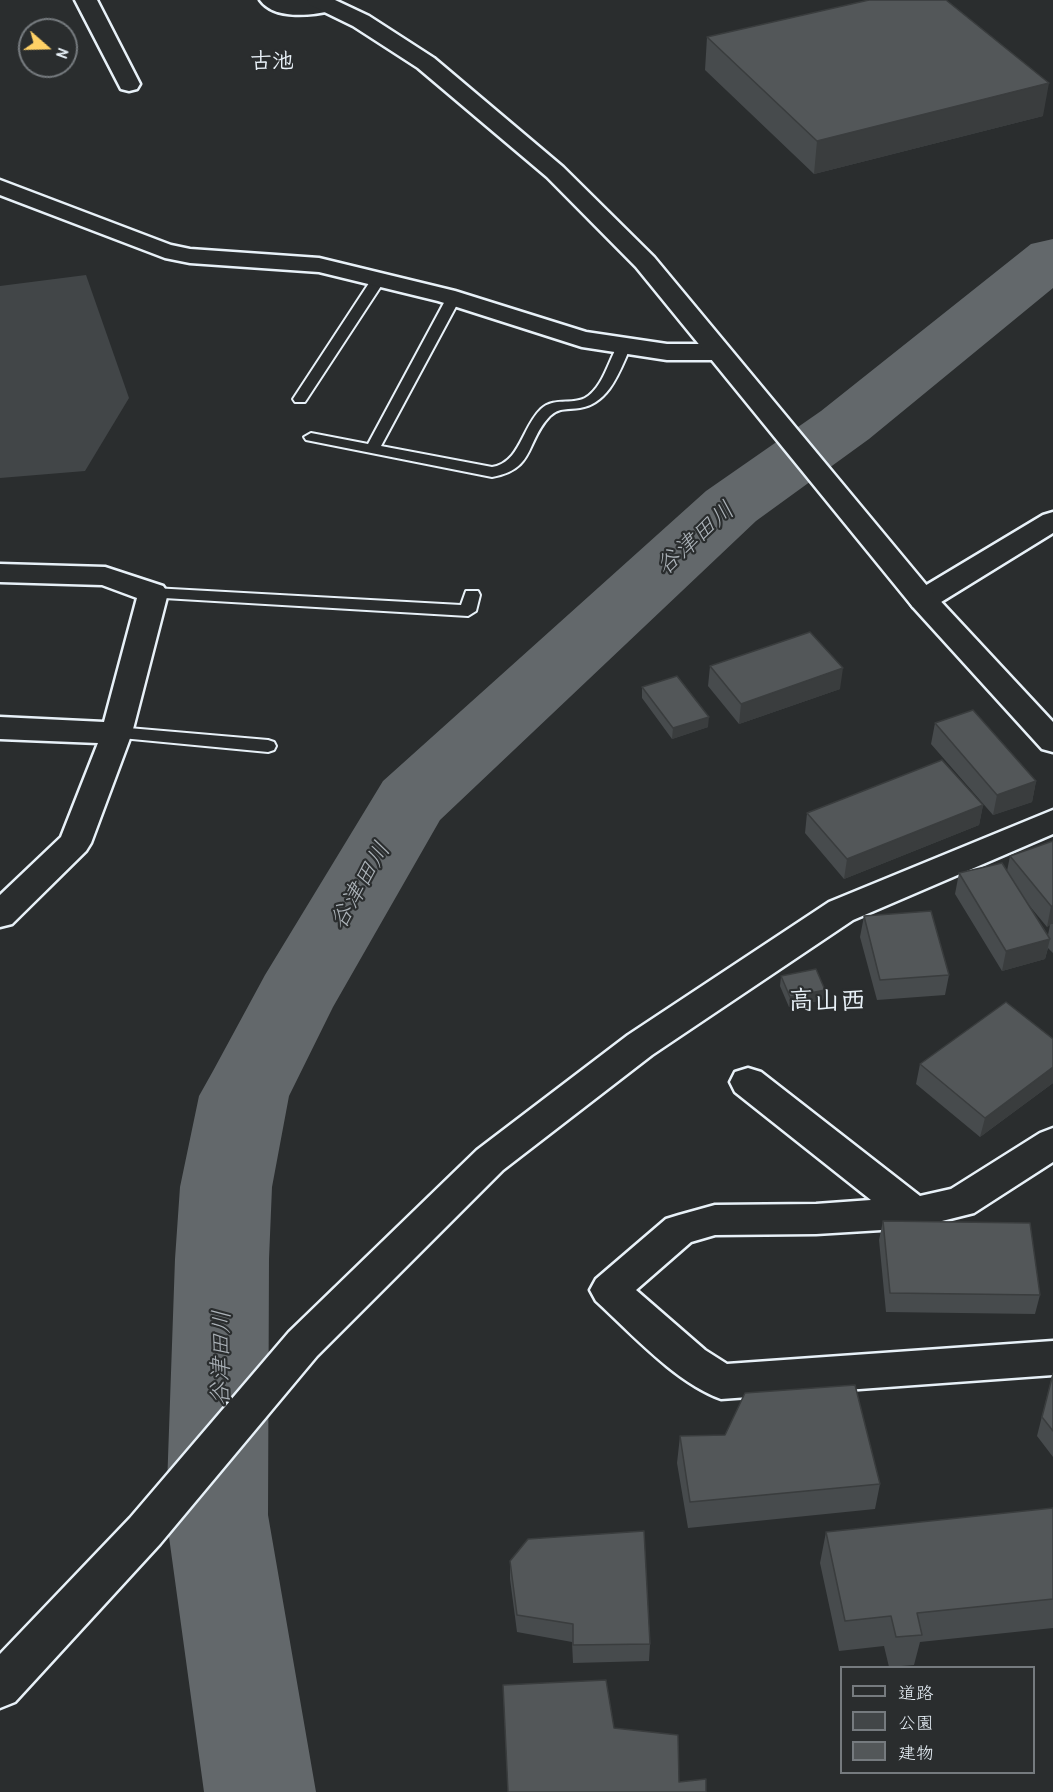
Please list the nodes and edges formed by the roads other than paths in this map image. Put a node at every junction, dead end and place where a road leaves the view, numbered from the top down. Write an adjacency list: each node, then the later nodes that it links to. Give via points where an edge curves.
1 (86, 0): 4 (street)
2 (271, 0): 3 (street, via 288,7)
3 (323, 2): 9 (street, via 361,21 426,63 555,172 645,262)
4 (129, 84)
5 (0, 187): 6 (street, via 165,251 319,265)
6 (378, 280): 7 (street); 10 (lane)
7 (453, 298): 8 (street, via 582,339); 12 (lane)
8 (624, 346): 9 (street); 12 (lane, via 591,401 547,410 507,469 492,472)
9 (724, 359): 17 (street)
10 (300, 399)
11 (311, 437): 12 (lane)
12 (373, 448)
13 (1053, 520): 17 (street)
14 (0, 573): 15 (street, via 105,576)
15 (153, 593): 16 (lane, via 468,610); 19 (street)
16 (472, 596)
17 (922, 600): 20 (street)
18 (0, 728): 19 (street)
19 (117, 733): 21 (lane); 23 (street, via 75,843)
20 (1053, 741)
21 (267, 746)
22 (1053, 821): 28 (street, via 841,911 640,1045 490,1160 303,1344 145,1531)
23 (0, 915)
24 (748, 1082): 26 (street)
25 (1053, 1143): 26 (street, via 961,1202)
26 (914, 1213): 27 (street, via 715,1220 679,1230 609,1290 691,1362 721,1382)
27 (1053, 1358)
28 (2, 1678)

